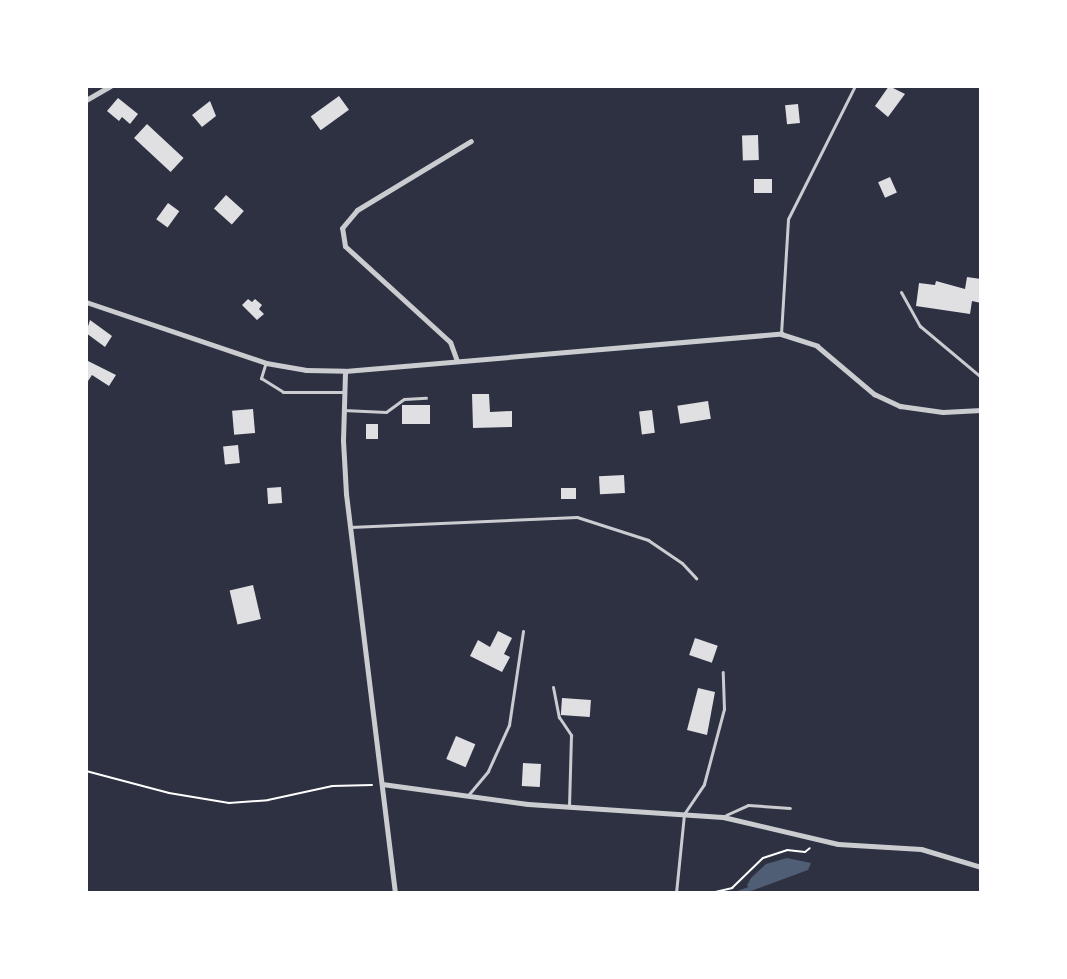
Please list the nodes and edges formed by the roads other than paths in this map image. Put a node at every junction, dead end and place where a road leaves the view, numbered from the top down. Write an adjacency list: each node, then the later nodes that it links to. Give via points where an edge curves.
1 (110, 86): 3 (street)
2 (855, 86): 7 (lane, via 788,219)
3 (86, 100)
4 (471, 141): 8 (street, via 357,210 342,228 345,246 450,342)
5 (901, 292): 11 (lane, via 920,326)
6 (86, 302): 9 (street)
7 (781, 334): 8 (street); 15 (street, via 817,346 874,394 900,406)
8 (457, 361): 10 (street)
9 (266, 363): 10 (street); 12 (lane, via 261,378 283,392)
10 (345, 371): 12 (street)
11 (981, 377)
12 (343, 392): 14 (street)
13 (426, 398): 14 (lane, via 404,399 386,412)
14 (343, 410): 16 (street)
15 (981, 410)
16 (350, 527): 17 (lane, via 577,517 648,540); 21 (street)
17 (696, 578)
18 (523, 631): 22 (lane, via 509,725 488,771)
19 (723, 672): 25 (lane, via 724,709 713,759)
20 (553, 687): 23 (lane, via 559,717 571,735)
21 (382, 784): 22 (street); 28 (street)
22 (466, 797): 23 (street)
23 (569, 807): 25 (street)
24 (790, 808): 26 (lane, via 748,805)
25 (684, 814): 26 (street); 29 (lane)
26 (723, 817): 27 (street, via 821,841 921,849)
27 (981, 867)
28 (395, 893)
29 (676, 893)

